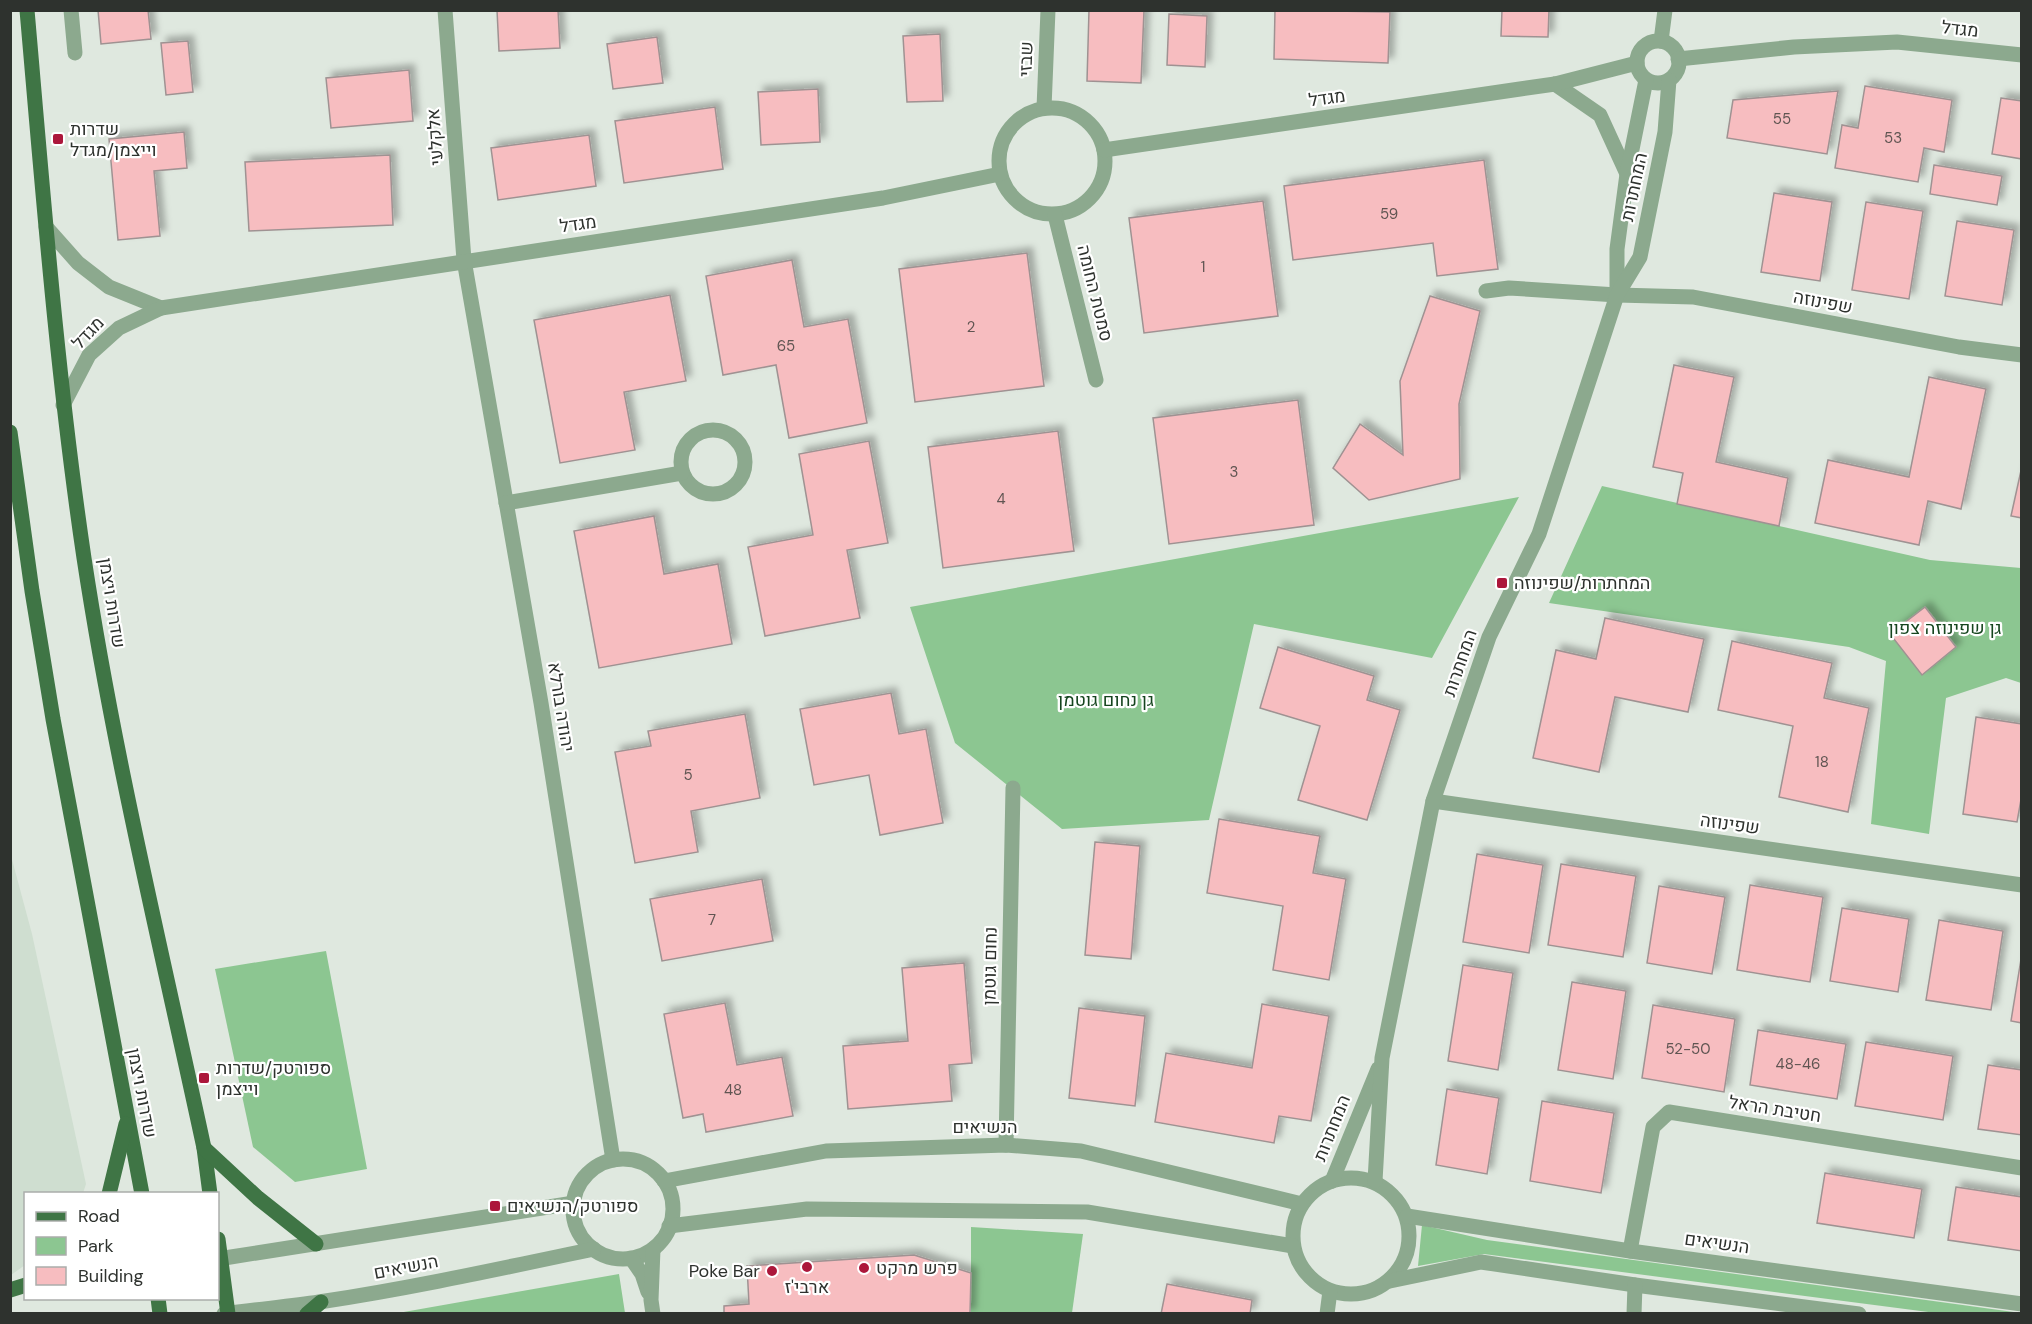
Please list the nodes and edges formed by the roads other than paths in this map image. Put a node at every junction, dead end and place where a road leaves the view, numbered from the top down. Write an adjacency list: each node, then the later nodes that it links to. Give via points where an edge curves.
1 (27, 10): 19 (main road, שדרות ויצמן)
2 (71, 10): 7 (street)
3 (445, 10): 20 (street, אלקלעי)
4 (1048, 10): 14 (street, שבזי)
5 (1665, 10): 6 (street)
6 (1661, 41): 9 (street, via 1675,51); 10 (street, via 1646,45)
7 (75, 53)
8 (2022, 55): 9 (street, מגדל, via 1896,42)
9 (1678, 59): 12 (street, via 1677,71)
10 (1637, 63): 11 (street); 13 (street, מגדל)
11 (1646, 80): 12 (street); 17 (street, המחתרות)
12 (1669, 80): 22 (street, המחתרות, via 1665,132 1640,257)
13 (1555, 84): 15 (street, מגדל); 17 (street, via 1600,115)
14 (1044, 108): 15 (street, via 1076,113 1099,135); 16 (street, via 1027,113 1013,124 1003,139)
15 (1104, 150): 18 (street, via 1105,168 1099,186 1073,210)
16 (1000, 174): 18 (street, via 1007,191 1020,204 1037,212); 20 (street, מגדל, via 883,198)
17 (1627, 174): 22 (street, המחתרות, via 1617,249)
18 (1055, 214): 25 (street, סמטת החומה)
19 (46, 227): 23 (street, via 78,263 109,287); 26 (main road, שדרות ויצמן)
20 (464, 260): 23 (street, מגדל); 29 (street, יהודה בורלא)
21 (1486, 291): 22 (street, שפינוזה, via 1509,288)
22 (1617, 295): 24 (street, שפינוזה, via 1693,297 1959,347); 31 (street, המחתרות, via 1539,534 1489,636)
23 (161, 308): 26 (street, מגדל, via 119,328 89,355)
24 (2022, 355)
25 (1096, 380)
26 (63, 405): 36 (main road, שדרות ויצמן, via 108,700)
27 (10, 432): 34 (main road, שדרות ויצמן, via 32,591)
28 (682, 473): 28 (street, via 696,490 707,494 729,491 744,474 743,450 727,432 705,430 687,442 680,463); 29 (street)
29 (506, 502): 37 (street, יהודה בורלא)
30 (1013, 788): 35 (street, נחום גוטמן)
31 (1433, 801): 32 (street, שפינוזה); 33 (street, המחתרות)
32 (2022, 885)
33 (1382, 1058): 39 (street, המחתרות); 41 (street, המחתרות)
34 (127, 1119): 42 (main road); 43 (main road, שדרות ויצמן)
35 (1006, 1145): 40 (street, הנשיאים, via 826,1151); 46 (street, הנשיאים, via 1081,1151)
36 (204, 1148): 44 (main road, שדרות ויצמן); 49 (main road)
37 (613, 1160): 40 (street, via 641,1162); 45 (street, via 589,1172 580,1182)
38 (2022, 1168): 53 (street, חטיבת הראל, via 1669,1112 1653,1127)
39 (1332, 1180): 41 (street, via 1350,1176); 46 (street, via 1314,1189)
40 (664, 1181): 48 (street, via 673,1211)
41 (1375, 1181): 47 (street, via 1395,1195)
42 (109, 1192)
43 (142, 1192)
44 (210, 1192)
45 (574, 1203): 49 (street, הנשיאים); 51 (street, via 576,1225)
46 (1302, 1204): 50 (street, via 1293,1224)
47 (1407, 1216): 53 (street, הנשיאים); 56 (street, via 1410,1239 1404,1262)
48 (669, 1226): 50 (street, via 807,1209 1087,1212); 52 (street)
49 (316, 1244): 55 (street, הנשיאים)
50 (1293, 1246): 58 (street, via 1300,1264)
51 (594, 1249): 54 (street, via 616,1258); 59 (street, הנשיאים)
52 (653, 1249): 54 (street); 61 (street)
53 (1630, 1251): 60 (street, הנשיאים)
54 (631, 1258): 61 (street, via 642,1274)
55 (219, 1259): 62 (main road)
56 (1390, 1281): 57 (street, via 1481,1262); 58 (street, via 1351,1295)
57 (1635, 1285): 65 (street); 66 (street)
58 (1329, 1291): 64 (street)
59 (321, 1302): 62 (street, הנשיאים); 63 (main road)
60 (2022, 1304)
61 (652, 1307)
62 (227, 1313)
63 (307, 1314)
64 (1327, 1314)
65 (1634, 1314)
66 (1859, 1314)

